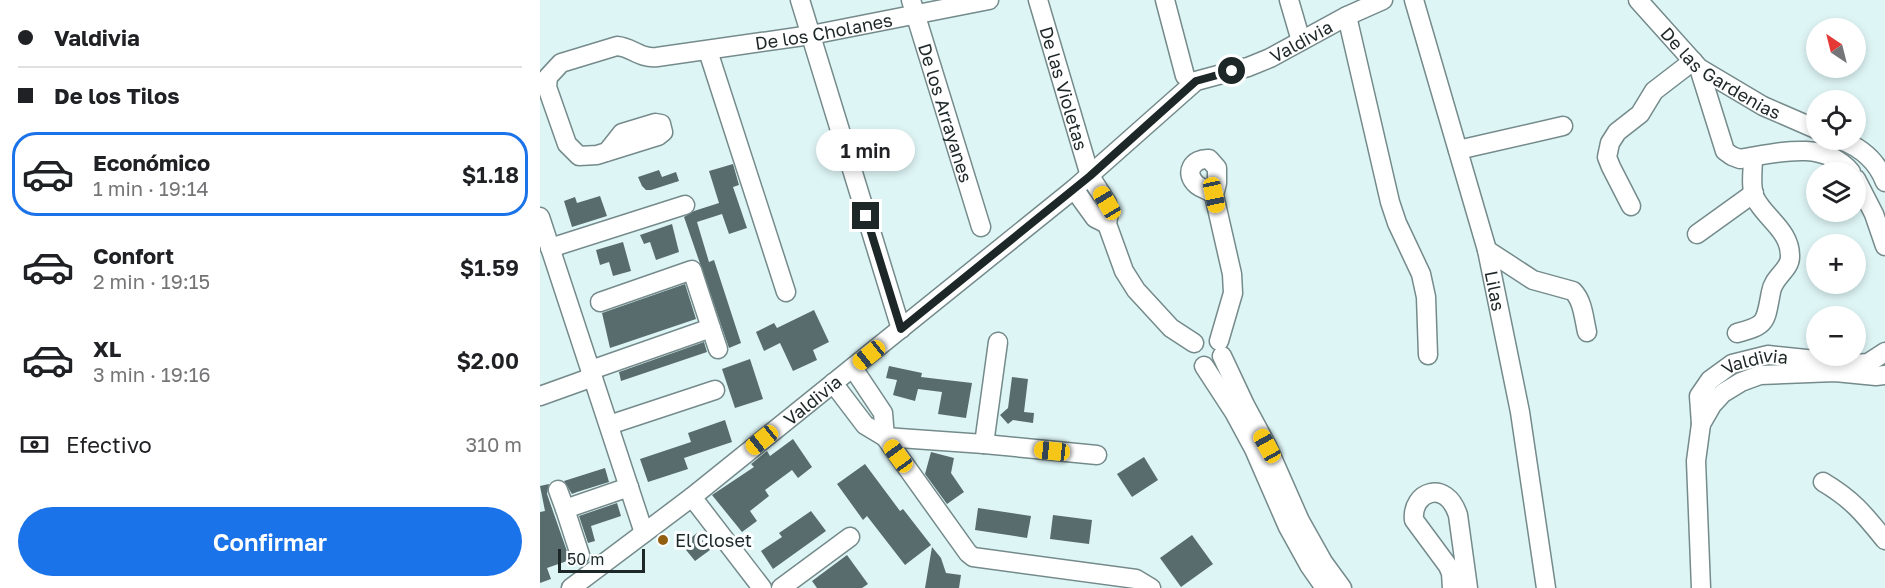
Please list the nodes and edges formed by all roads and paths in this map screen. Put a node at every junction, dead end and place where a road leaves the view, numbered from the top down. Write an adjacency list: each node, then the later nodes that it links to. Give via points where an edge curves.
1 (800, 0): 11 (street)
2 (989, 0): 9 (street, De los Cholanes)
3 (1038, 0): 25 (street, De las Violetas)
4 (1165, 0): 15 (street)
5 (1289, 0): 12 (street)
6 (1383, 0): 10 (street, Valdivia)
7 (1414, 0): 20 (street, Lilas)
8 (1638, 0): 14 (street, De las Gardenias)
9 (914, 7): 11 (street, De los Cholanes); 35 (street, De los Arrayanes)
10 (1347, 16): 12 (street, Valdivia); 51 (street, via 1390,202 1421,274 1426,297)
11 (811, 35): 13 (street, De los Cholanes); 43 (street)
12 (1301, 41): 25 (street, Valdivia, via 1248,67 1196,81)
13 (708, 51): 22 (street, De los Cholanes, via 643,57 625,46 616,46 561,63 548,77 548,87 567,144 579,156); 40 (street)
14 (1696, 65): 16 (street, De las Gardenias); 17 (street); 32 (street, via 1654,91 1640,114 1617,132 1610,143 1607,157)
15 (1185, 76)
16 (1743, 94): 17 (street, via 1726,102); 18 (street, De las Gardenias)
17 (1714, 116): 23 (street, via 1725,151 1740,159)
18 (1806, 125)
19 (1563, 126): 20 (street)
20 (1458, 150): 39 (street, Lilas)
21 (1862, 150): 26 (street)
22 (607, 152)
23 (1753, 157): 24 (street, via 1794,150 1821,152); 28 (street)
24 (1839, 162)
25 (1090, 176): 27 (street, Valdivia); 34 (street, De las Violetas, via 1107,203)
26 (1885, 182)
27 (1074, 189): 34 (street, via 1095,218); 43 (street, Valdivia)
28 (1754, 193): 36 (street); 45 (street, via 1776,223 1790,256 1772,285 1767,316 1754,328)
29 (1214, 195): 49 (street, via 1233,293)
30 (1866, 198): 37 (street)
31 (685, 205): 38 (street)
32 (1631, 206)
33 (540, 219): 38 (street)
34 (1107, 224): 47 (street, De las Violetas, via 1124,271 1136,290 1171,328)
35 (981, 227)
36 (1697, 234)
37 (1885, 246)
38 (550, 248): 55 (street)
39 (1486, 250): 44 (street, via 1533,280 1573,291); 83 (street, Lilas, via 1520,412)
40 (786, 292)
41 (600, 302): 42 (street, via 692,270)
42 (711, 328): 48 (street); 55 (street)
43 (901, 329): 54 (street, Valdivia)
44 (1587, 332)
45 (1737, 333)
46 (998, 342): 64 (street)
47 (1194, 344): 49 (street, via 1201,337 1211,336); 52 (street, via 1193,357)
48 (718, 349)
49 (1220, 349): 52 (street, via 1218,362); 80 (street, via 1300,521)
50 (1885, 352): 53 (street, via 1868,363)
51 (1428, 355)
52 (1204, 366): 79 (street, via 1239,421 1288,527)
53 (1835, 367): 56 (street); 84 (street, via 1761,375 1723,393 1712,405 1701,424 1696,461)
54 (853, 368): 57 (street, Valdivia); 59 (street)
55 (592, 374): 60 (street); 62 (street)
56 (1885, 375)
57 (833, 384): 61 (street); 69 (street, Valdivia)
58 (715, 390): 62 (street)
59 (868, 390): 61 (street); 63 (street, via 883,413)
60 (540, 396)
61 (850, 405): 63 (street, via 865,425)
62 (609, 425): 67 (street)
63 (885, 437): 64 (street); 78 (street, via 973,557 1136,579)
64 (984, 444): 65 (street)
65 (1097, 455)
66 (1822, 482): 73 (street, via 1858,507)
67 (629, 487): 70 (street); 71 (street)
68 (558, 490): 70 (street)
69 (692, 497): 71 (street, Valdivia); 76 (street)
70 (565, 509): 74 (street)
71 (644, 533): 75 (street, Valdivia)
72 (850, 537): 77 (street)
73 (1885, 540)
74 (580, 555)
75 (571, 588)
76 (762, 588)
77 (781, 588)
78 (1151, 588)
79 (1325, 588)
80 (1342, 588)
81 (1452, 588): 82 (street, via 1448,566 1414,520 1417,503 1426,494 1446,494 1454,504)
82 (1468, 588)
83 (1546, 588)
84 (1701, 588)

